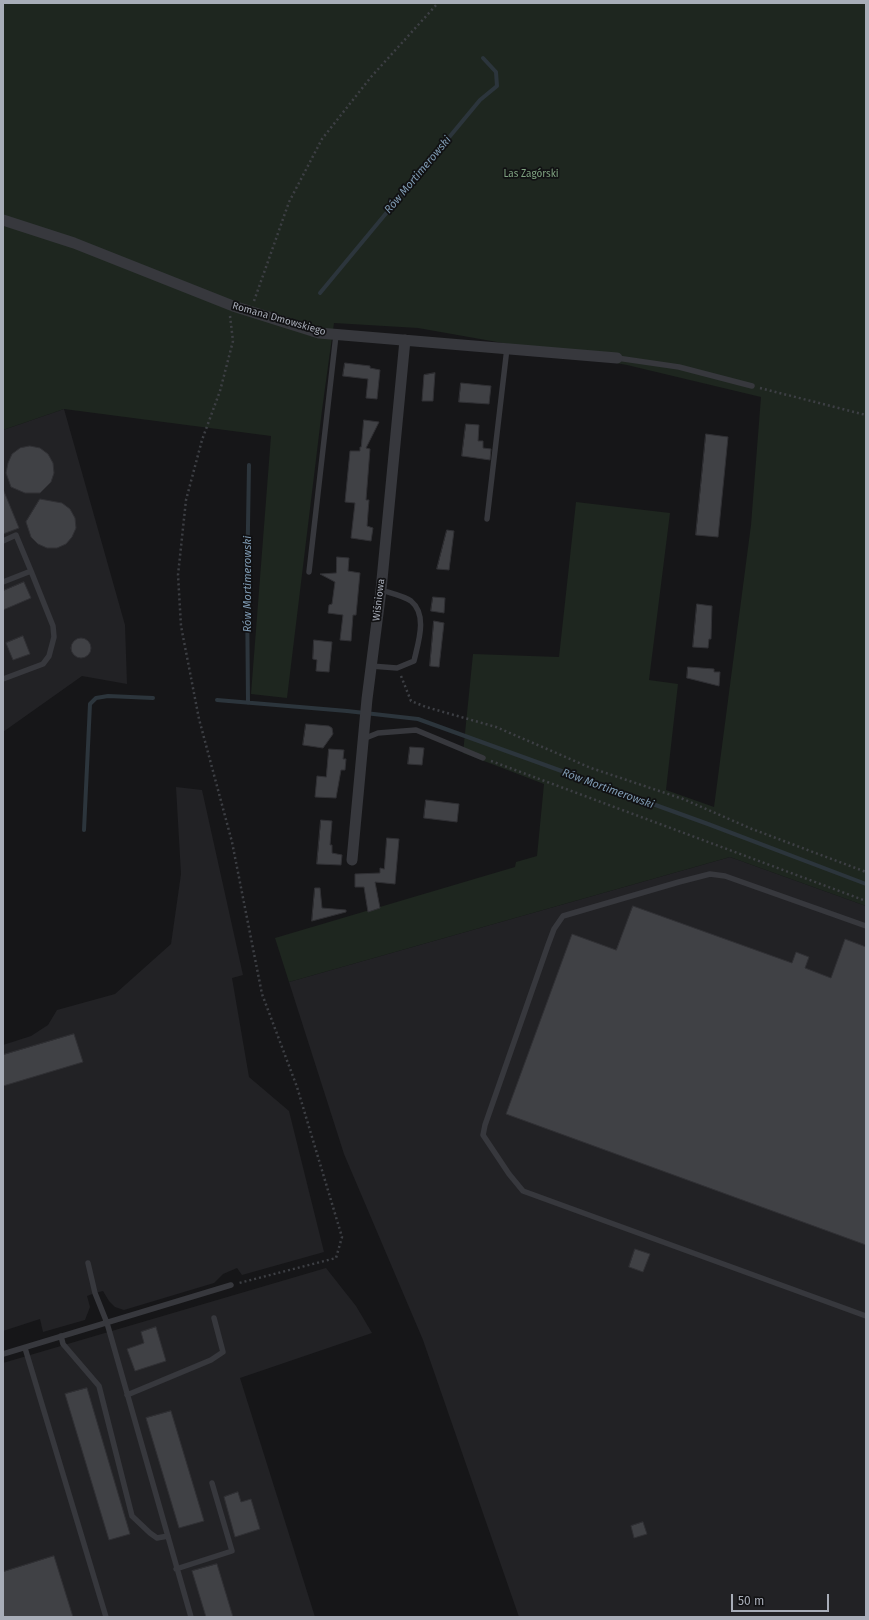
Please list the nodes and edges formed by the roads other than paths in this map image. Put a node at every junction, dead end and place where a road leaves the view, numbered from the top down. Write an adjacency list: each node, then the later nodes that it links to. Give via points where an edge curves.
1 (3, 220): 2 (street, Romana Dmowskiego, via 74,243 233,306 319,333)
2 (336, 335): 3 (street, Romana Dmowskiego); 10 (lane)
3 (405, 340): 4 (street, Romana Dmowskiego); 12 (street, Wiśniowa)
4 (507, 348): 5 (street, Romana Dmowskiego); 7 (lane)
5 (617, 358): 6 (lane, via 679,367)
6 (752, 386)
7 (487, 519)
8 (3, 540): 9 (lane, via 16,535)
9 (31, 571): 11 (lane); 14 (lane, via 54,626 54,637 49,656 43,664)
10 (309, 572)
11 (3, 582)
12 (381, 590): 13 (street, Wiśniowa); 13 (lane, via 410,601 420,612 420,633 414,661 397,668)
13 (371, 666): 15 (street, Wiśniowa)
14 (3, 679)
15 (363, 739): 16 (lane, via 378,733 416,730); 17 (street, Wiśniowa)
16 (483, 758)
17 (352, 860)
18 (866, 926): 21 (lane, via 725,876 710,874 563,916 554,929 548,945 483,1135 523,1191)
19 (88, 1264): 23 (lane, via 95,1293)
20 (231, 1285): 23 (lane)
21 (866, 1316)
22 (214, 1318): 27 (lane, via 223,1352 211,1360)
23 (107, 1323): 24 (lane); 27 (lane)
24 (61, 1336): 25 (lane); 29 (lane, via 63,1344 99,1386 132,1516 157,1538)
25 (25, 1348): 26 (lane); 31 (lane)
26 (3, 1354)
27 (127, 1396): 29 (lane)
28 (212, 1483): 30 (lane, via 232,1552)
29 (168, 1536): 30 (lane)
30 (176, 1569): 32 (lane)
31 (106, 1617)
32 (190, 1617)

